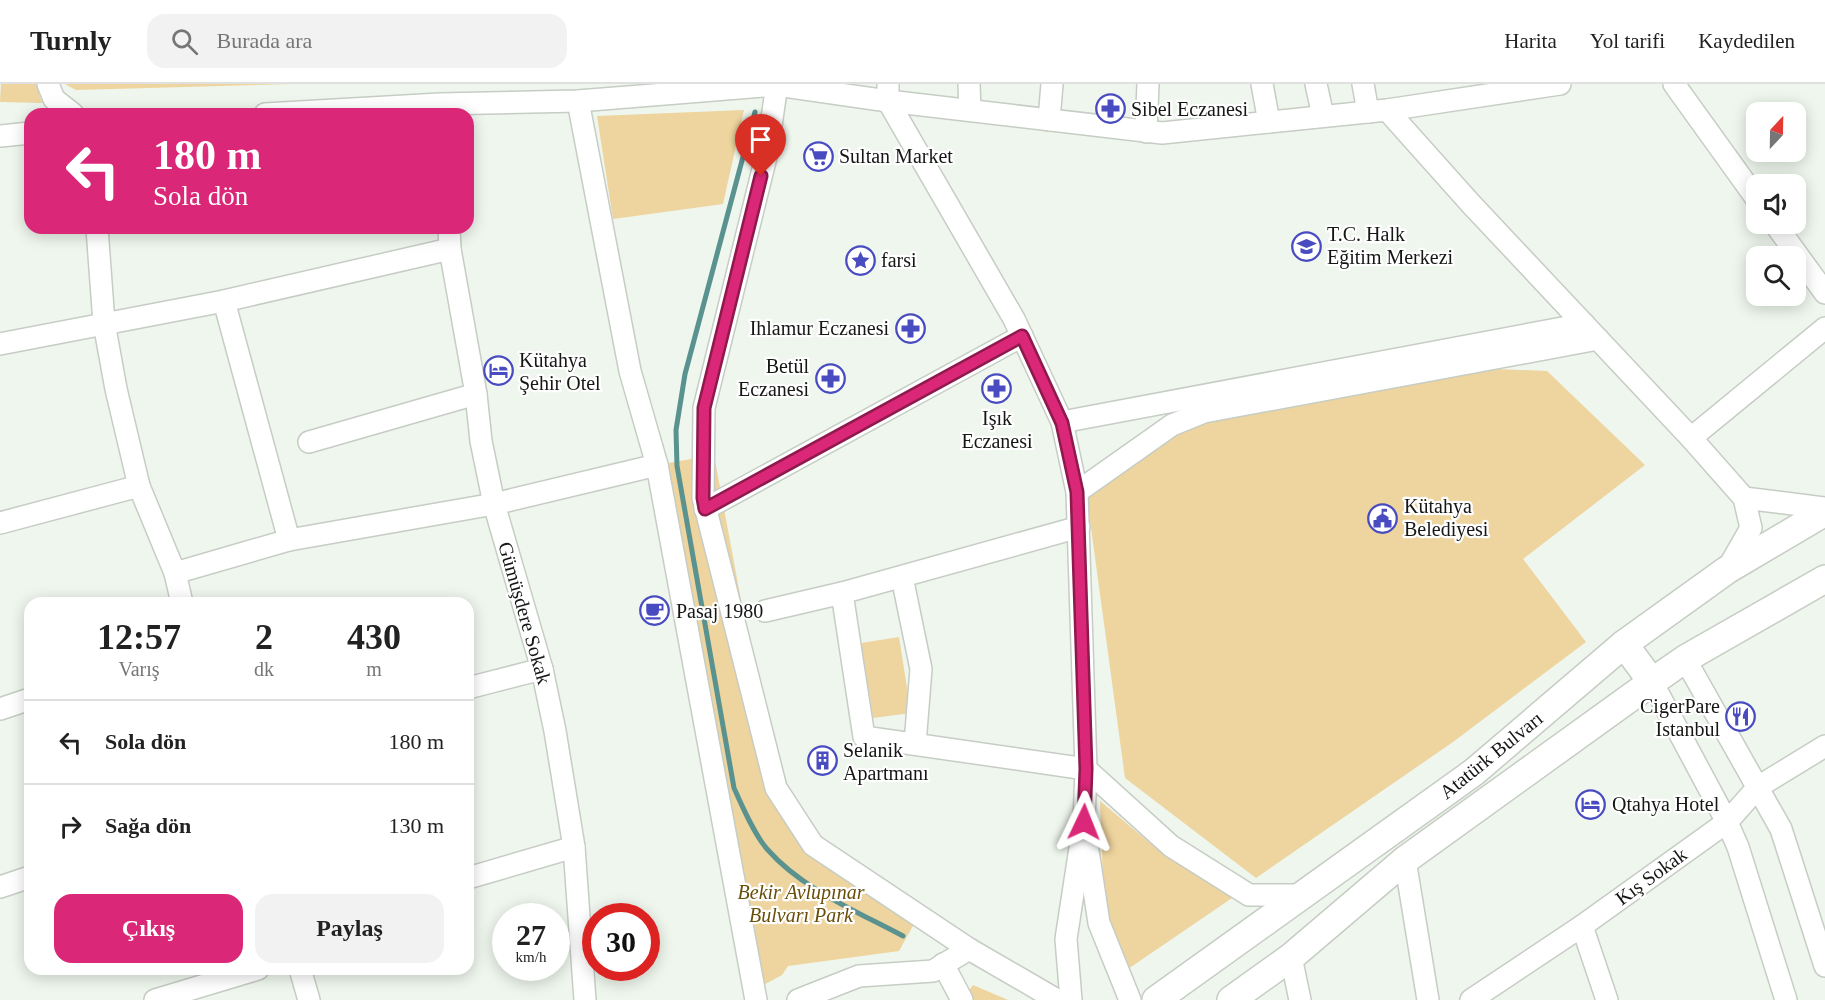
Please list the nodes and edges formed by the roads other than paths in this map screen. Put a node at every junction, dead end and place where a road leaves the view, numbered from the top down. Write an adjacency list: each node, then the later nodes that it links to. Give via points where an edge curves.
1 (48, 84): 15 (street, via 54,99)
2 (777, 84): 12 (street); 14 (street); 45 (street, via 767,153 704,408)
3 (969, 84): 17 (street)
4 (1052, 84): 20 (street)
5 (1148, 84): 22 (street)
6 (1262, 84): 21 (street)
7 (1316, 84): 19 (street)
8 (1363, 84): 18 (street)
9 (1560, 84): 11 (street)
10 (1674, 84): 25 (street)
11 (1493, 89): 13 (street)
12 (888, 92): 17 (street); 34 (street)
13 (1425, 94): 18 (street)
14 (578, 101): 16 (street); 40 (street, via 630,371)
15 (65, 108)
16 (458, 108)
17 (970, 110): 20 (street)
18 (1378, 111): 19 (street); 33 (street)
19 (1323, 116): 21 (street)
20 (1049, 120): 22 (street)
21 (1269, 122): 22 (street, via 1162,134)
22 (1146, 132)
23 (24, 134): 24 (street)
24 (0, 136)
25 (1746, 184)
26 (97, 234): 31 (street)
27 (1782, 234): 29 (street)
28 (450, 238): 30 (street); 36 (street, Gümüşdere Sokak)
29 (1825, 293)
30 (224, 301): 31 (street); 49 (street)
31 (104, 323): 35 (street); 41 (street)
32 (1825, 328): 38 (street)
33 (1591, 331): 37 (street); 38 (street); 42 (street, via 1204,412 1172,425)
34 (1022, 336): 37 (street); 45 (street)
35 (0, 344)
36 (476, 394): 39 (street); 44 (street, Gümüşdere Sokak)
37 (1062, 423): 42 (street)
38 (1691, 438): 43 (street)
39 (309, 442)
40 (657, 465): 44 (street); 86 (street)
41 (139, 486): 47 (street); 51 (street)
42 (1077, 492): 48 (street)
43 (1744, 498): 46 (street); 50 (street, via 1752,528)
44 (494, 504): 49 (street); 59 (street, Gümüşdere Sokak)
45 (705, 509): 77 (street, via 776,788 813,845)
46 (1825, 510): 50 (main road, Atatürk Bulvarı)
47 (0, 523)
48 (1079, 527): 52 (street); 66 (street)
49 (289, 540): 51 (street)
50 (1727, 570): 57 (main road, Atatürk Bulvarı)
51 (174, 573): 55 (street)
52 (902, 577): 54 (street); 64 (street, via 921,669)
53 (1825, 579): 58 (main road, Atatürk Bulvarı)
54 (842, 593): 56 (street); 64 (street, via 864,737)
55 (180, 597)
56 (765, 611)
57 (1624, 644): 60 (main road); 75 (main road, Atatürk Bulvarı, via 1474,772)
58 (1685, 659): 60 (main road, Atatürk Bulvarı); 67 (street)
59 (542, 669): 61 (street); 70 (street, Gümüşdere Sokak)
60 (1652, 682): 69 (street); 71 (main road, Atatürk Bulvarı)
61 (474, 686)
62 (24, 701): 63 (street)
63 (0, 708)
64 (915, 744): 66 (street)
65 (1825, 746): 67 (street, Kış Sokak)
66 (1086, 769): 68 (street); 75 (street, via 1171,846 1249,896)
67 (1758, 787): 69 (street, Kış Sokak); 79 (street, via 1781,829)
68 (1084, 822): 90 (street, via 1066,939); 91 (street, via 1099,923)
69 (1727, 822): 76 (street, Kış Sokak); 98 (street)
70 (574, 847): 72 (street); 85 (street, Gümüşdere Sokak)
71 (1405, 860): 78 (main road, Atatürk Bulvarı); 95 (street)
72 (474, 876)
73 (24, 879): 74 (street)
74 (0, 886)
75 (1302, 895): 92 (main road, Atatürk Bulvarı)
76 (1582, 926): 96 (street, Kış Sokak); 97 (street)
77 (969, 949): 80 (street); 89 (street)
78 (1291, 957): 93 (main road, Atatürk Bulvarı); 94 (street)
79 (1824, 961)
80 (943, 964): 87 (street, via 933,971 859,976); 88 (street)
81 (238, 975): 83 (street)
82 (302, 975): 84 (street)
83 (155, 1000)
84 (309, 1000)
85 (585, 1000)
86 (756, 1000)
87 (798, 1000)
88 (962, 1000)
89 (1057, 1000)
90 (1071, 1000)
91 (1130, 1000)
92 (1156, 1000)
93 (1231, 1000)
94 (1300, 1000)
95 (1428, 1000)
96 (1471, 1000)
97 (1607, 1000)
98 (1786, 1000)

